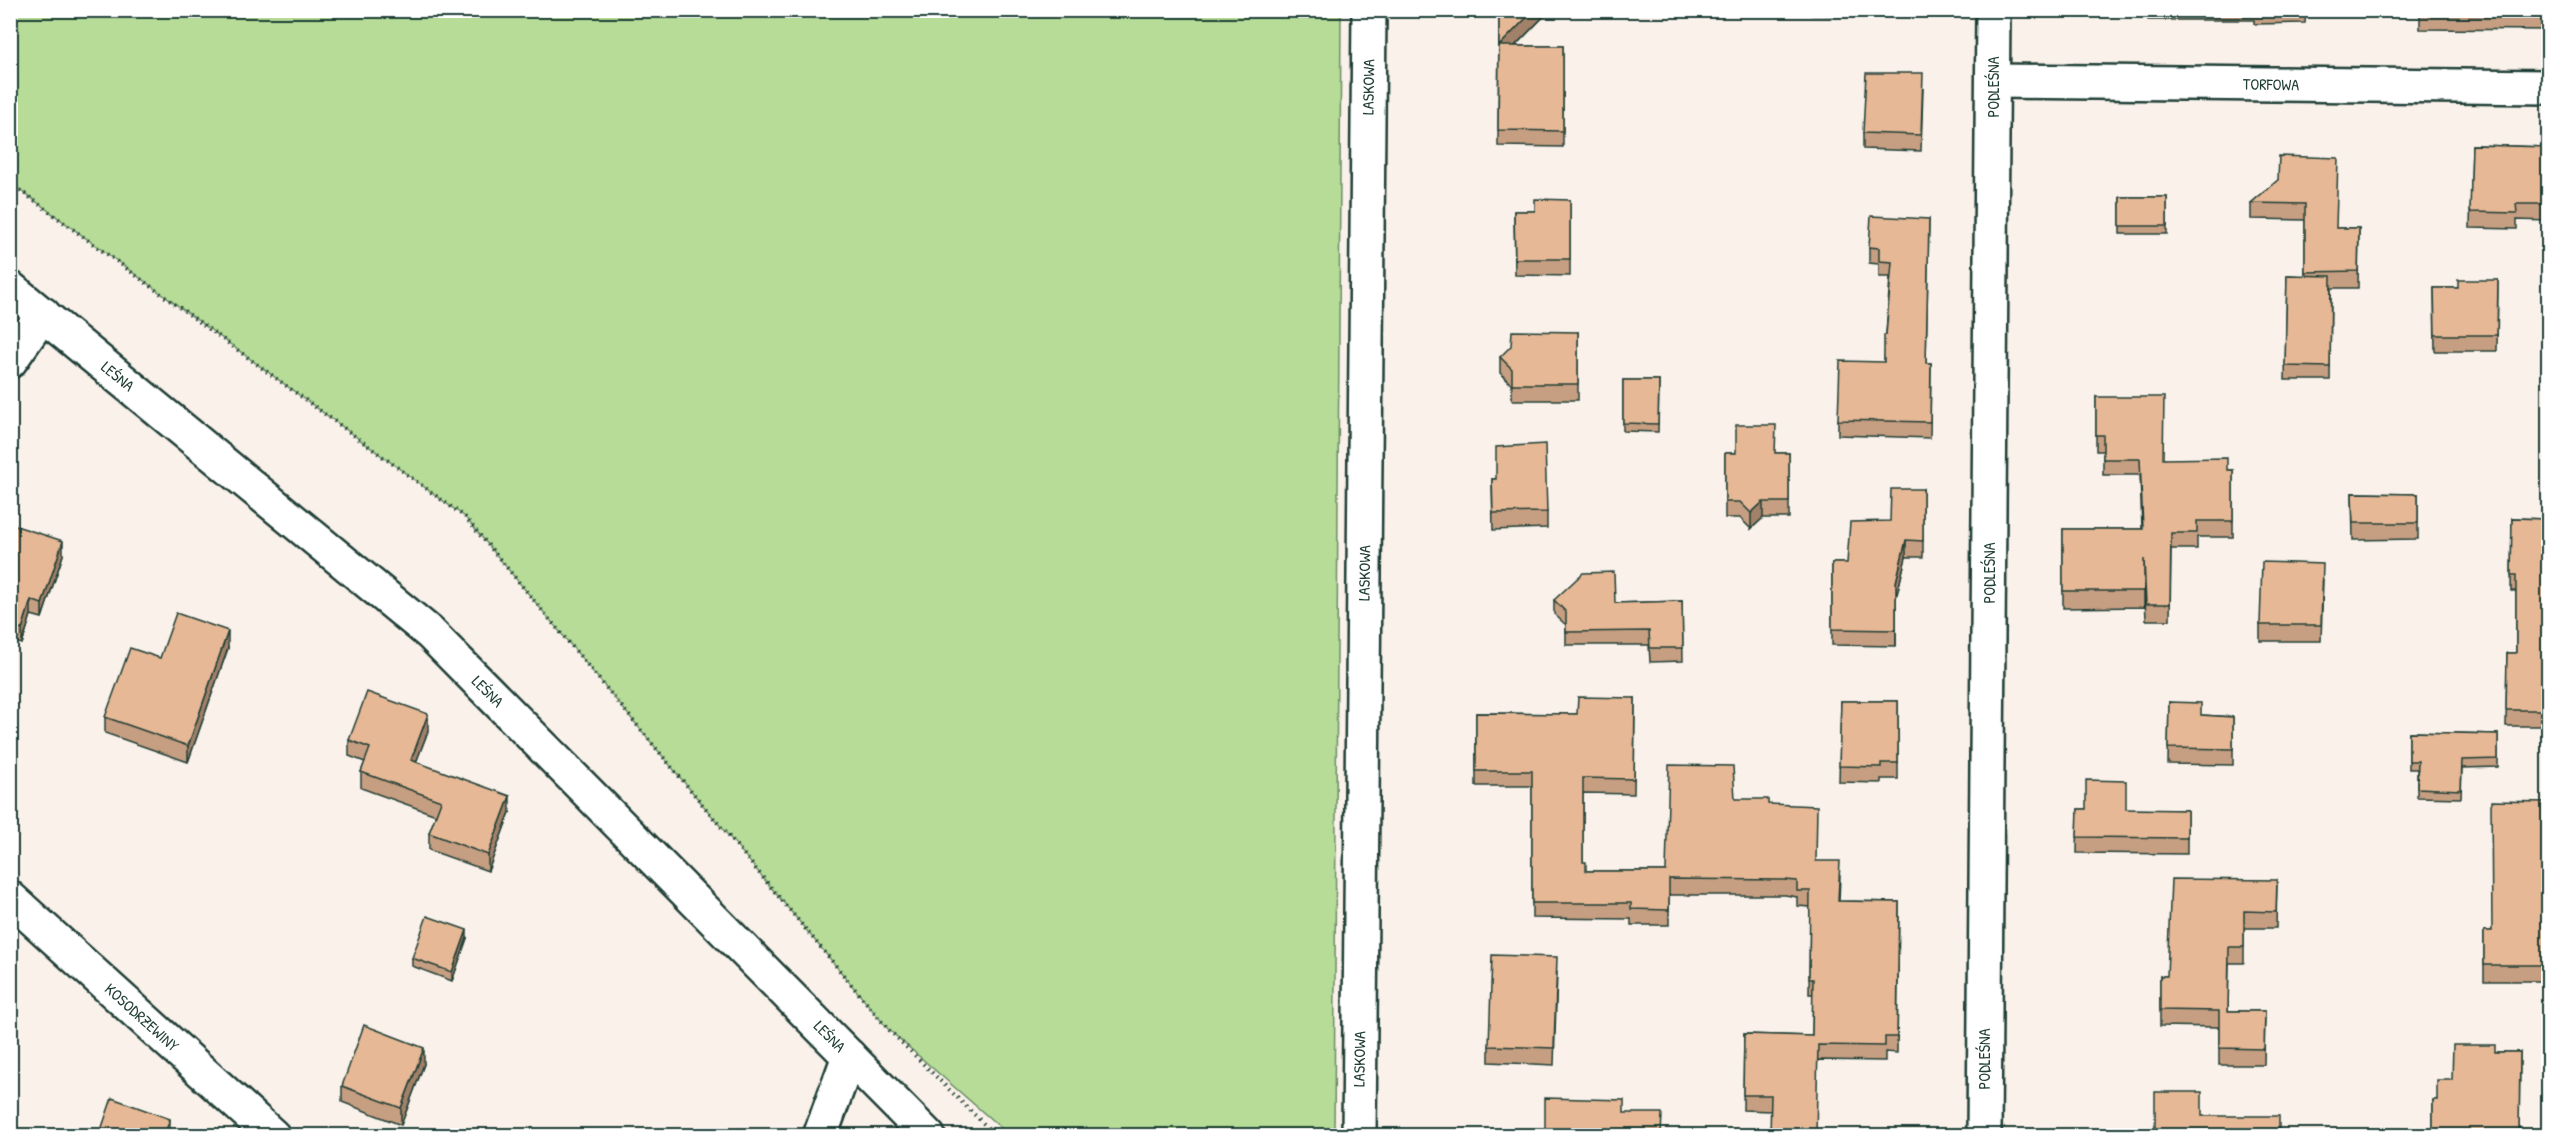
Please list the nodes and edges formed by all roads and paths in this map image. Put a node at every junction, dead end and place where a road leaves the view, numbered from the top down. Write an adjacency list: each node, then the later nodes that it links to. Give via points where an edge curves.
1 (1369, 10): 15 (street, LASKOWA)
2 (1993, 10): 3 (street, PODLEŚNA)
3 (1993, 81): 4 (street, TORFOWA); 16 (street, PODLEŚNA)
4 (2548, 87)
5 (10, 183): 14 (path, via 465,517 888,1029)
6 (10, 288): 7 (street, LEŚNA)
7 (43, 314): 8 (street); 10 (street, LEŚNA, via 430,633)
8 (10, 361)
9 (10, 898): 11 (street, KOSODRZEWINY)
10 (849, 1056): 12 (street); 13 (street, LEŚNA)
11 (273, 1136)
12 (820, 1136)
13 (928, 1136)
14 (996, 1136)
15 (1359, 1136)
16 (1984, 1136)

